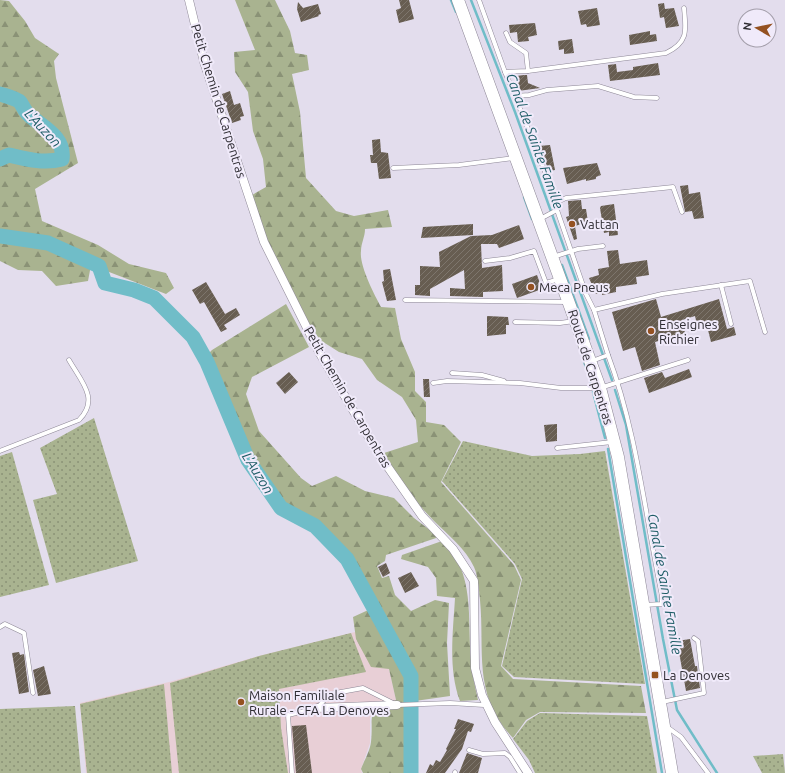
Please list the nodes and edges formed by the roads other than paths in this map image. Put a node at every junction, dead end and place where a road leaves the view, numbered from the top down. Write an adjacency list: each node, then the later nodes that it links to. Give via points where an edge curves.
1 (189, 0): 53 (street, Petit Chemin de Carpentras, via 204,62 264,242 319,352 378,452 422,516 453,550 474,581 475,668 482,695 495,722)
2 (458, 0): 10 (main road, Route de Carpentras)
3 (478, 0): 7 (lane)
4 (684, 8): 6 (lane, via 686,30 678,47 666,54)
5 (506, 33): 6 (lane, via 510,42 526,53)
6 (528, 71): 7 (lane)
7 (505, 72): 8 (lane)
8 (515, 96): 9 (lane, via 547,90 598,86 634,97); 12 (lane, via 550,182)
9 (657, 98)
10 (516, 158): 11 (lane, via 460,165); 15 (main road, Route de Carpentras)
11 (392, 168)
12 (555, 203): 13 (lane); 14 (lane, via 566,198 673,187)
13 (557, 210): 15 (lane); 17 (lane)
14 (682, 212)
15 (539, 220): 18 (main road, Route de Carpentras)
16 (603, 246): 17 (lane)
17 (571, 252): 18 (lane); 24 (lane)
18 (553, 257): 20 (main road, Route de Carpentras)
19 (485, 261): 20 (lane, via 510,258 534,251 546,283)
20 (561, 278): 23 (main road, Route de Carpentras)
21 (722, 285): 24 (lane, via 662,294); 27 (lane); 28 (lane, via 750,281)
22 (405, 300): 23 (lane)
23 (570, 302): 25 (main road, Route de Carpentras)
24 (594, 310): 29 (lane)
25 (577, 321): 26 (lane, via 560,324); 32 (main road, Route de Carpentras)
26 (515, 322)
27 (731, 324)
28 (764, 332)
29 (608, 355): 32 (lane); 36 (lane)
30 (69, 360): 40 (lane, via 89,394 86,414 79,420)
31 (688, 360): 36 (lane)
32 (592, 362): 37 (main road, Route de Carpentras)
33 (452, 373): 35 (lane, via 482,375)
34 (433, 382): 35 (lane)
35 (508, 383): 37 (lane, via 561,388)
36 (618, 383): 37 (lane); 41 (lane, via 634,448 662,596 662,604)
37 (600, 388): 38 (main road, Route de Carpentras)
38 (614, 442): 39 (lane); 41 (main road, Route de Carpentras)
39 (557, 448)
40 (0, 451)
41 (644, 605): 45 (main road, Route de Carpentras)
42 (0, 627): 44 (lane, via 5,624 24,633)
43 (694, 638): 45 (lane, via 698,642 704,693 693,697 668,699)
44 (33, 693)
45 (660, 703): 49 (main road, Route de Carpentras)
46 (397, 705): 47 (lane); 48 (street); 48 (lane, via 363,688 330,694)
47 (484, 705)
48 (314, 709): 51 (lane, via 288,715)
49 (663, 724): 54 (main road, Route de Carpentras); 55 (lane, via 681,737)
50 (469, 750): 52 (lane, via 483,754 505,753)
51 (292, 773)
52 (520, 773)
53 (528, 773)
54 (672, 773)
55 (708, 773)

